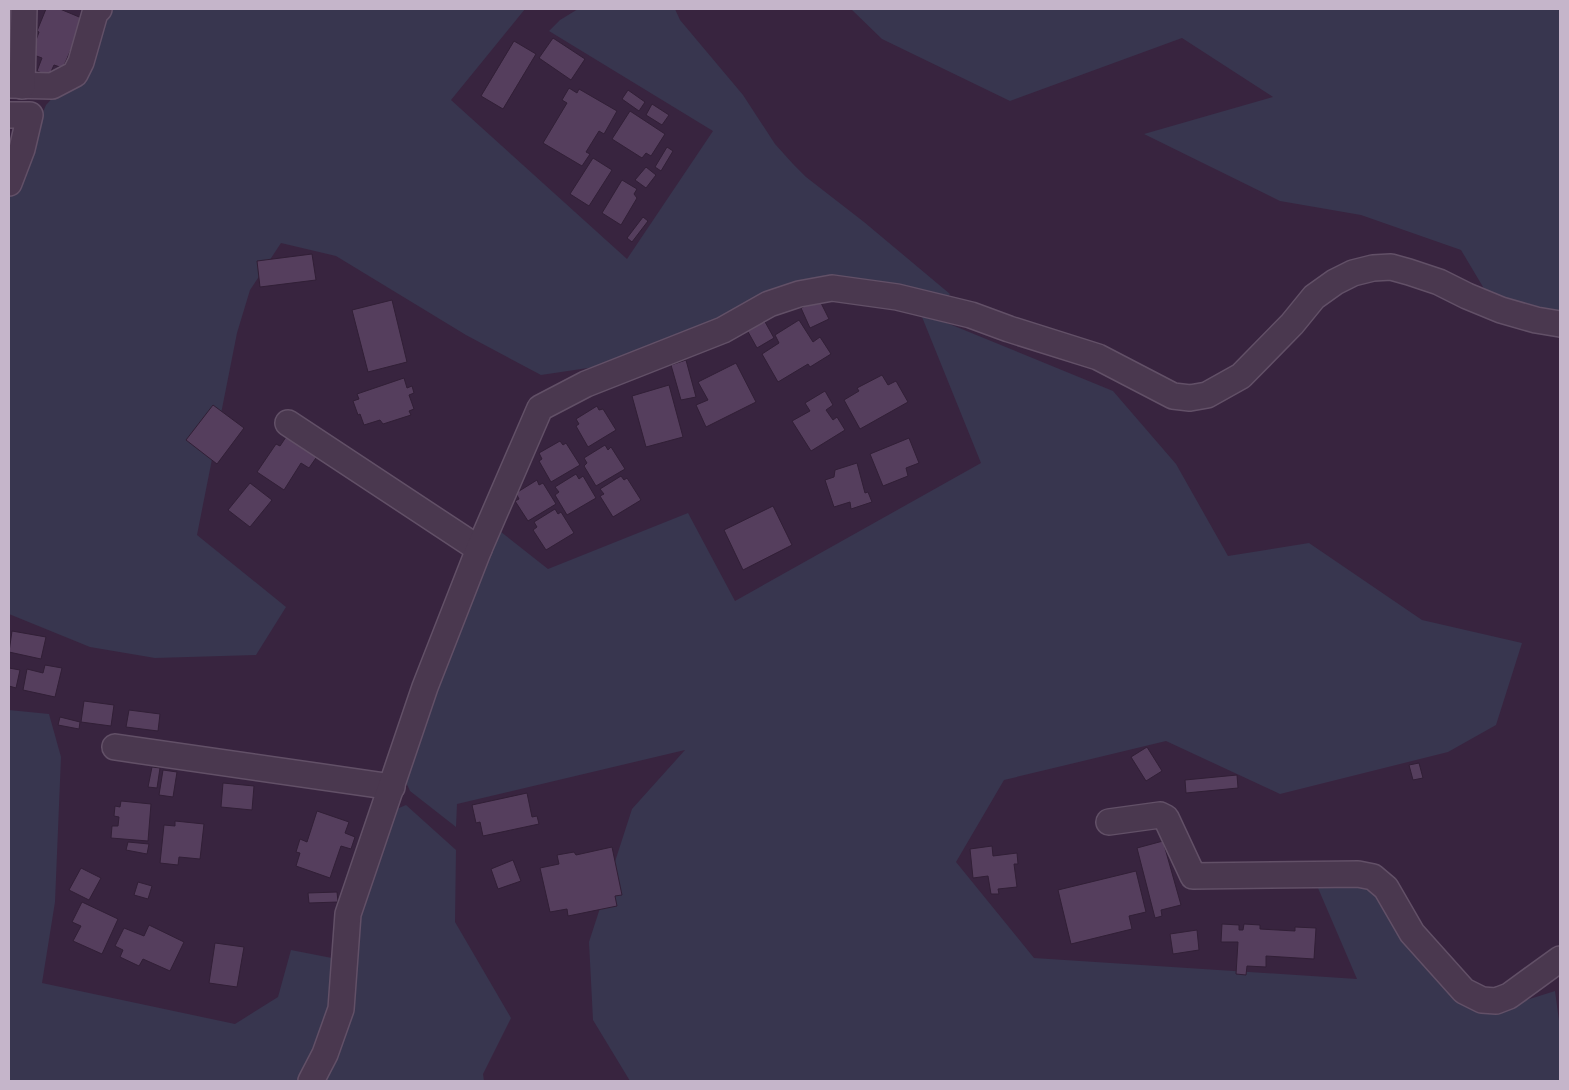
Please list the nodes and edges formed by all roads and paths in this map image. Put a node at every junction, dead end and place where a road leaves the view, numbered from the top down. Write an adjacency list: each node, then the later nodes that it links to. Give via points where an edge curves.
1 (24, 9): 3 (street)
2 (99, 9): 3 (street, via 75,74 52,86)
3 (15, 86)
4 (9, 115): 5 (street, via 30,115)
5 (9, 183)
6 (1560, 324): 8 (street, via 1500,310 1409,272 1391,267 1373,268 1352,273 1314,297 1241,376 1207,395 1190,398 1173,396 1098,356 971,315 897,296 832,288 799,294 768,304 723,330 586,384 540,408)
7 (288, 423): 8 (street)
8 (479, 549): 10 (street, via 425,687)
9 (115, 747): 10 (street)
10 (392, 787): 13 (street, via 348,914 341,1009 325,1054)
11 (1109, 822): 12 (street, via 1166,818 1193,876 1358,874 1373,877 1386,888 1412,933 1425,948 1464,992 1482,1000 1496,1001 1509,996)
12 (1560, 959)
13 (311, 1081)

